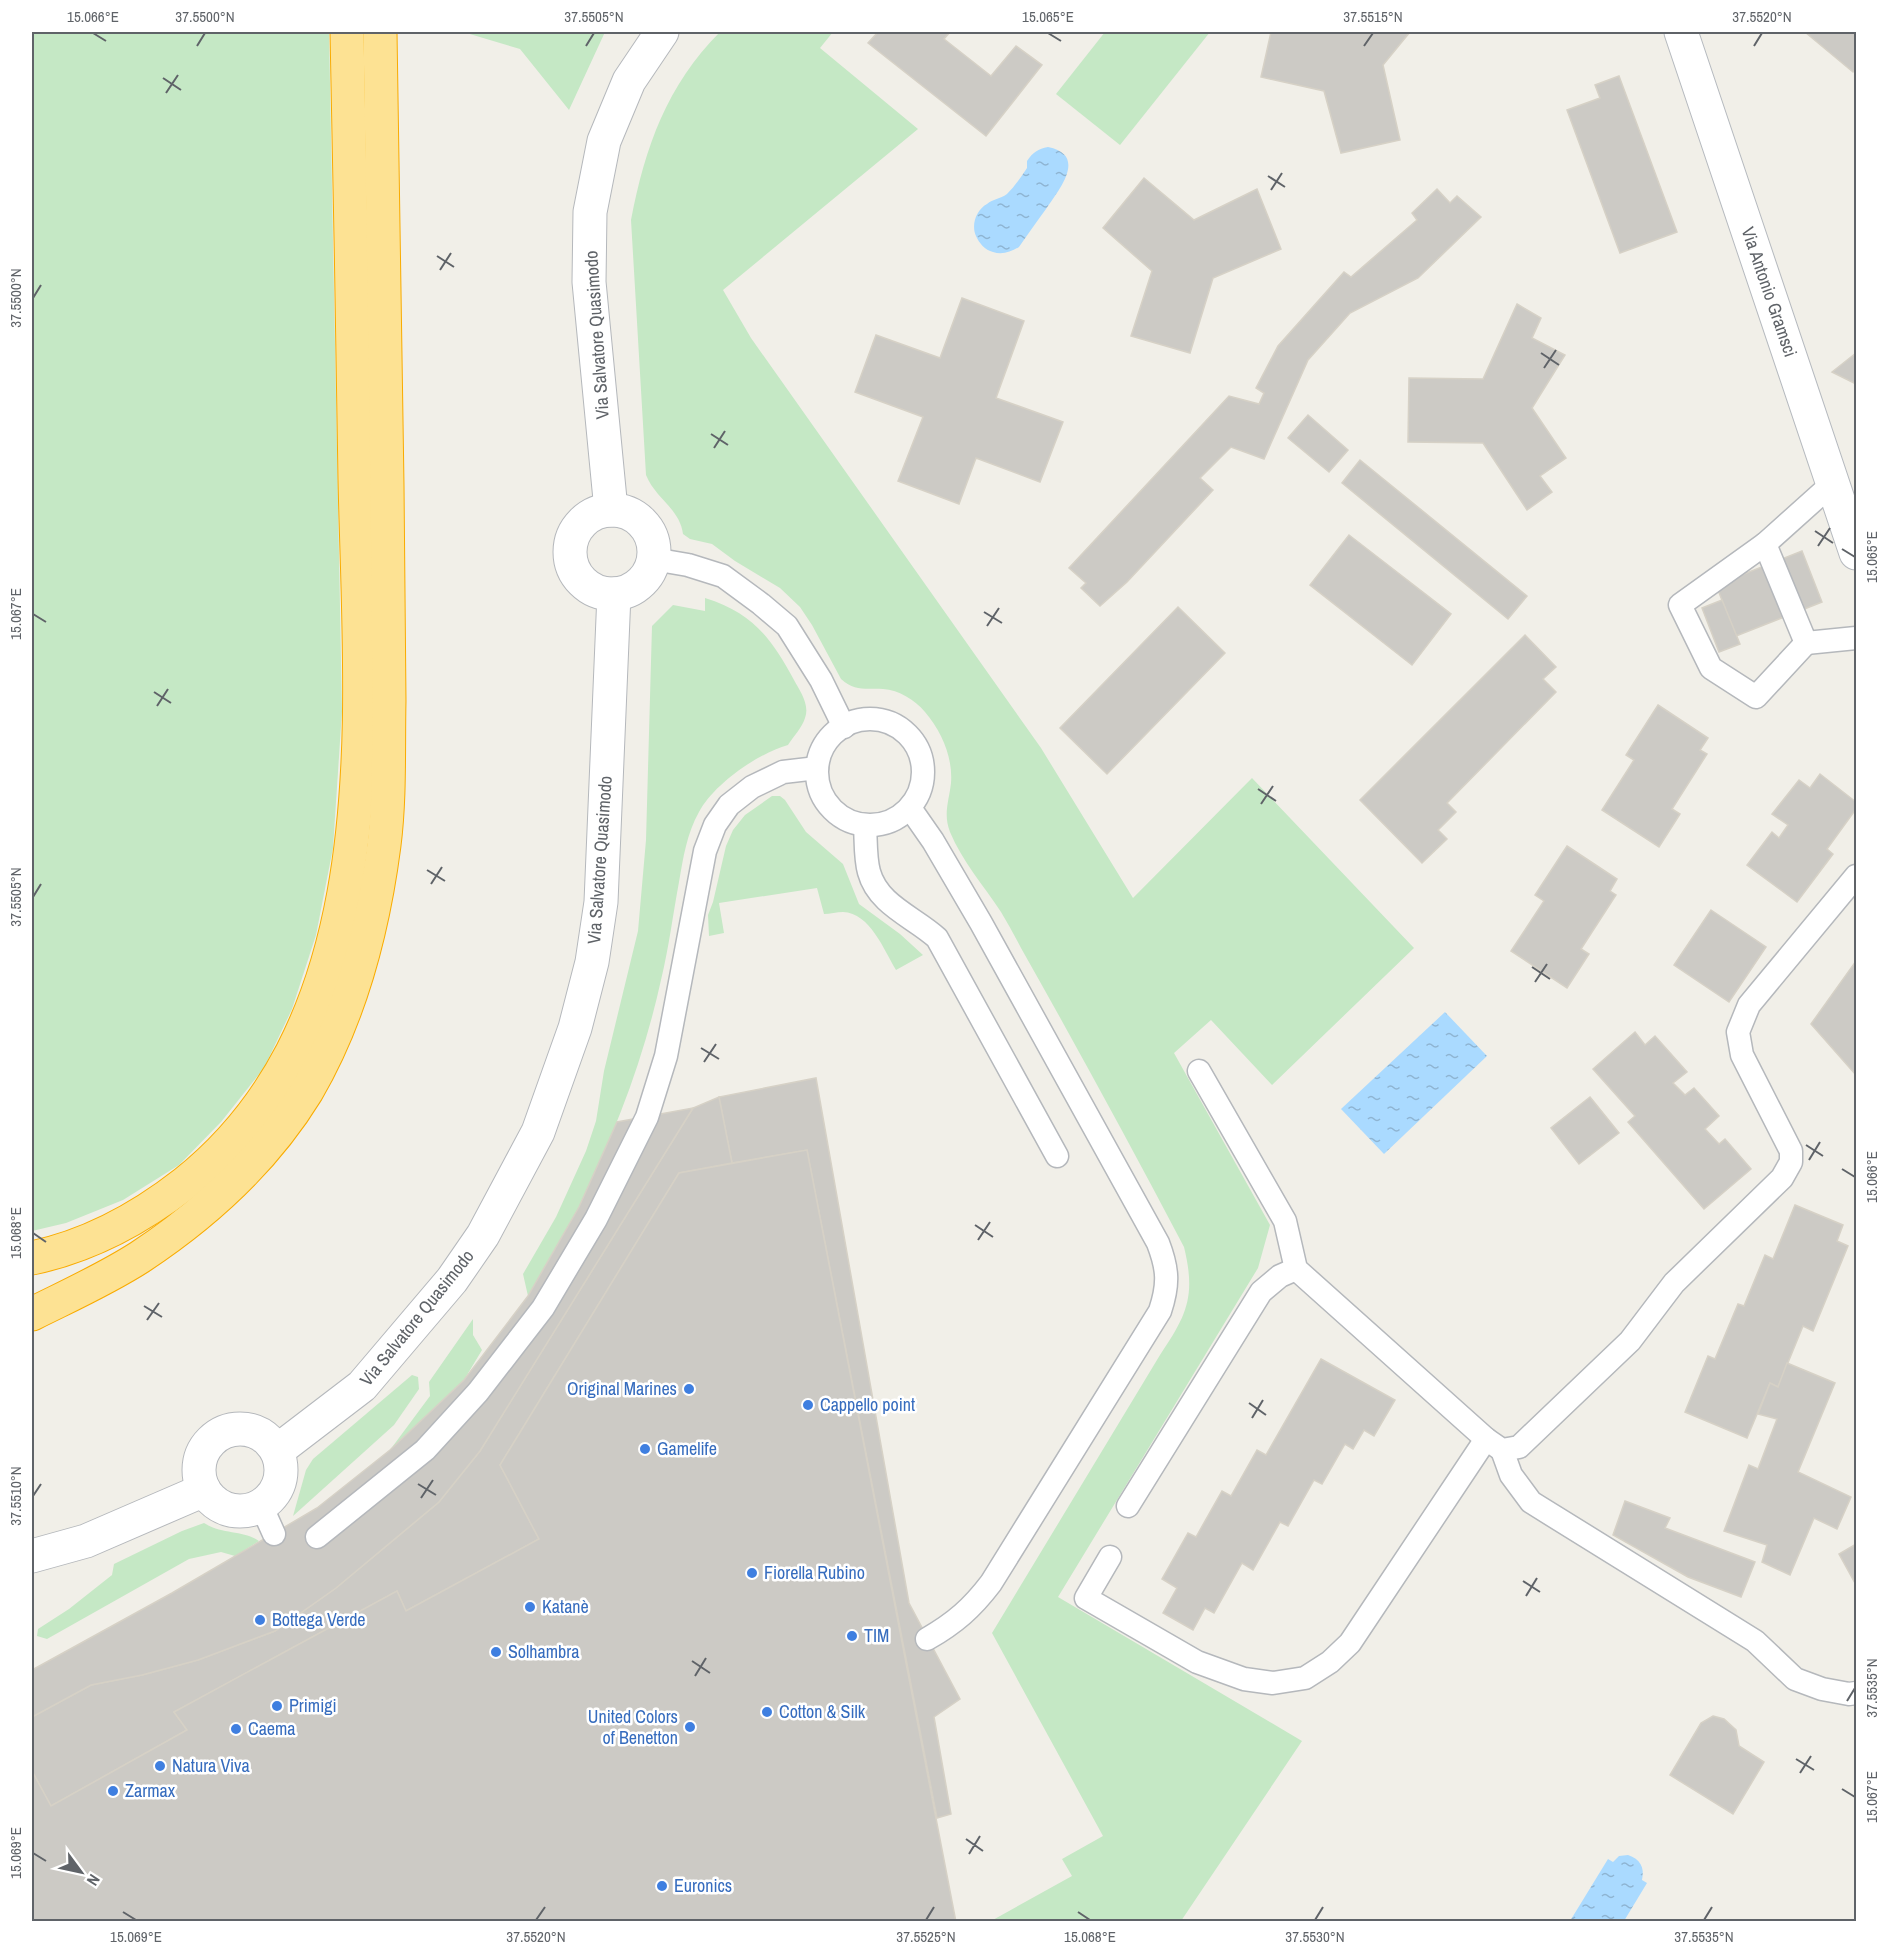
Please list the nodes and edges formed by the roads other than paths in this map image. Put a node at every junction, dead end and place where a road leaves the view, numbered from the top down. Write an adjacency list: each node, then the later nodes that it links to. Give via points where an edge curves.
1 (347, 32): 20 (highway, via 358,767 345,892 329,955 298,1042 260,1105 228,1144 166,1197 125,1224 81,1244)
2 (380, 32): 22 (highway, via 388,777 383,854 360,962 343,1016 306,1092 252,1163 180,1228 138,1258)
3 (662, 32): 6 (street, Via Salvatore Quasimodo, via 629,81 604,141 590,212 589,282)
4 (1681, 32): 5 (street, Via Antonio Gramsci)
5 (1833, 483): 7 (lane); 8 (street, Via Antonio Gramsci)
6 (611, 510): 9 (street, via 629,514 644,524 652,541); 10 (street, via 594,514 580,524 570,556 574,572 584,584 598,592)
7 (1765, 544): 12 (lane); 12 (lane, via 1680,605 1711,668 1756,697)
8 (1857, 554)
9 (653, 559): 10 (street, via 640,584); 13 (lane, via 723,576 787,626)
10 (614, 594): 24 (street, Via Salvatore Quasimodo, via 599,912 592,962 575,1028 538,1132 483,1235 452,1280 362,1386)
11 (1857, 639): 12 (lane)
12 (1806, 643)
13 (844, 727): 14 (lane, via 830,737); 15 (lane, via 876,719 906,733 922,761 923,778)
14 (817, 768): 16 (lane, via 825,800 835,812); 27 (lane, via 783,772 752,787 729,806 715,825 705,851 666,1056 647,1117 596,1219 543,1308 478,1392 425,1450)
15 (910, 808): 16 (lane, via 897,818); 30 (lane, via 981,923 1158,1243 1168,1279 1160,1311 991,1583 972,1607)
16 (865, 825): 19 (lane, via 869,871 879,894 938,938)
17 (1857, 876): 23 (lane, via 1749,1005 1738,1032 1742,1055 1791,1150 1791,1162 1782,1178 1674,1283 1630,1341 1519,1447)
18 (1199, 1071): 21 (lane, via 1286,1221)
19 (1058, 1156)
20 (32, 1258)
21 (1296, 1269): 23 (lane); 26 (lane, via 1261,1292)
22 (32, 1314)
23 (1494, 1444): 29 (lane, via 1350,1643 1305,1678 1274,1683 1244,1680 1197,1662 1086,1598); 31 (lane, via 1510,1475 1531,1502 1755,1641 1795,1679 1822,1689)
24 (277, 1451): 25 (street, via 267,1438 252,1430 236,1428 220,1434 200,1458); 25 (street, via 280,1481 272,1495 267,1519 245,1510 229,1510)
25 (204, 1490): 28 (street, via 86,1541)
26 (1128, 1506)
27 (317, 1537)
28 (32, 1556)
29 (1110, 1557)
30 (927, 1639)
31 (1857, 1693)

